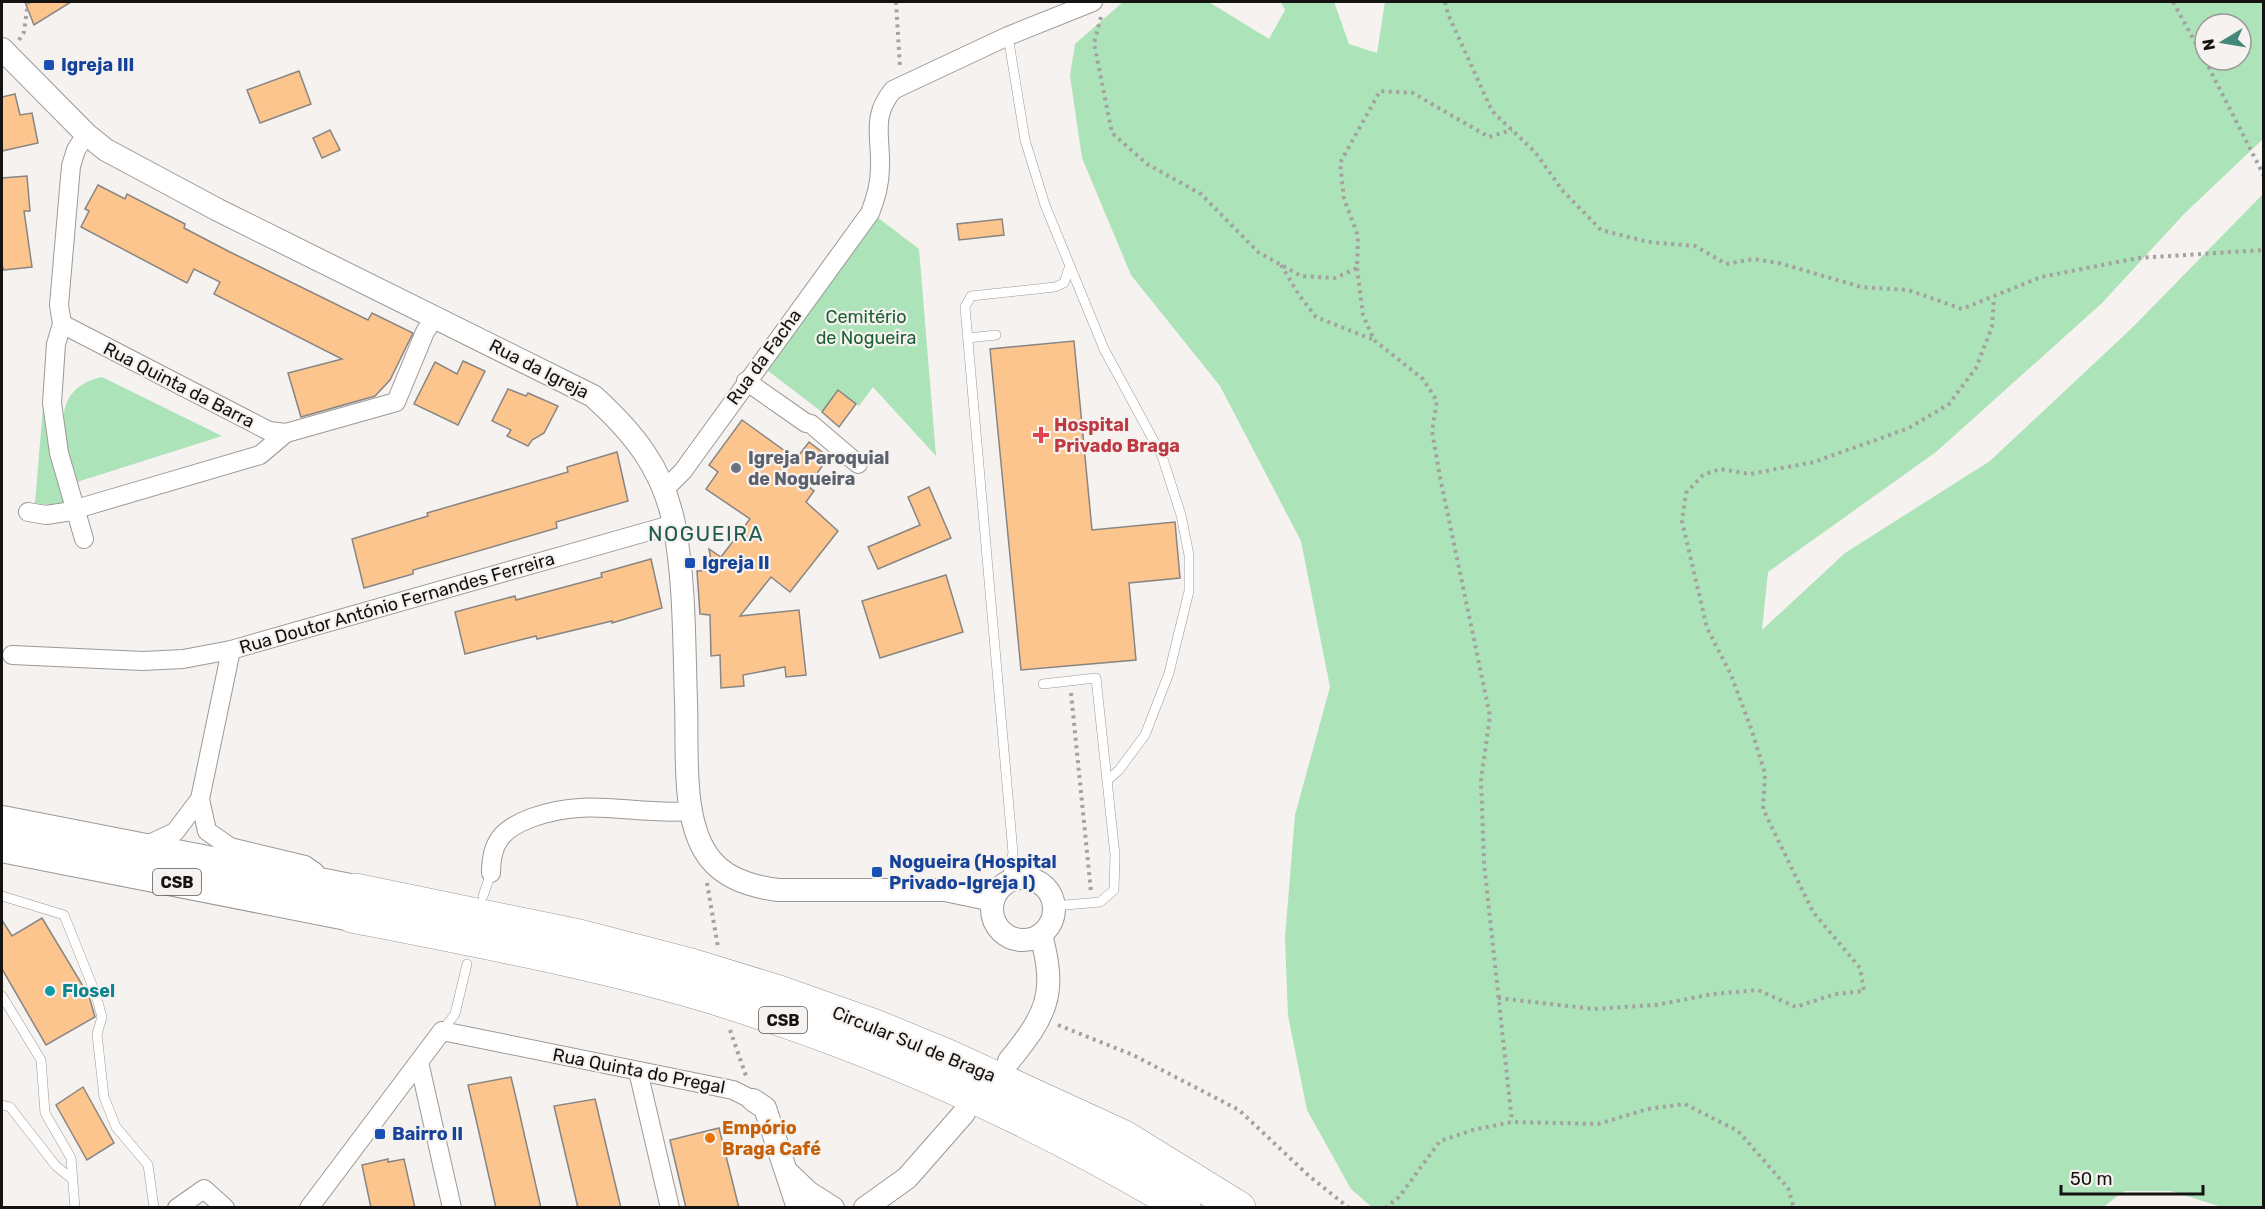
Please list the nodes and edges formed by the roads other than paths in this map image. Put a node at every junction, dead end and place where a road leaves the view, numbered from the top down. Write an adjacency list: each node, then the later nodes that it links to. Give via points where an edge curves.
1 (1098, 5): 2 (street, Rua da Facha)
2 (1008, 36): 5 (lane, via 1030,161); 10 (street, Rua da Facha, via 898,87 881,104 879,190 870,213)
3 (9, 46): 4 (street, Rua da Igreja)
4 (86, 134): 6 (street, Rua da Igreja, via 151,175); 7 (street, via 71,166 59,305)
5 (1069, 268): 9 (lane, via 1064,283 1055,287 970,296 965,307); 21 (lane, via 1104,349 1162,456 1189,555 1189,591 1169,673 1144,735)
6 (435, 317): 11 (street, via 396,402); 13 (street, Rua da Igreja, via 593,396 647,453)
7 (62, 324): 11 (street, Rua Quinta da Barra, via 269,431); 14 (street, via 56,344 52,403 59,453)
8 (996, 335): 9 (lane)
9 (968, 338): 28 (lane, via 1013,853)
10 (746, 381): 12 (street, via 811,424); 13 (street, Rua da Facha, via 683,471)
11 (286, 433): 14 (street, via 260,455)
12 (858, 464)
13 (664, 490): 16 (street, Rua da Igreja)
14 (75, 509): 15 (street, via 46,515); 17 (street)
15 (28, 512)
16 (674, 524): 18 (street, Rua Doutor António Fernandes Ferreira); 23 (street, Rua da Igreja)
17 (84, 539)
18 (231, 650): 19 (street, via 143,661); 22 (street, Rua Doutor António Fernandes Ferreira)
19 (12, 655)
20 (1043, 684): 21 (lane, via 1096,678)
21 (1108, 780): 32 (lane, via 1114,890 1100,902)
22 (200, 799): 26 (street, Rua Doutor António Fernandes Ferreira, via 175,832); 31 (street, Rua Doutor António Fernandes Ferreira, via 207,831 217,841 230,848 305,866)
23 (691, 811): 27 (street, via 596,806 555,809 519,823 496,841); 28 (street, Rua da Igreja, via 700,841 712,861 754,886 778,890)
24 (2, 821): 26 (highway, CSB)
25 (2, 847): 31 (highway, CSB)
26 (140, 848): 31 (highway, CSB)
27 (490, 873): 30 (lane)
28 (999, 891): 32 (street, via 1016,878 1037,881 1052,896); 33 (street, via 993,920 1005,935 1023,941)
29 (2, 896): 47 (lane, via 64,915 102,1017 97,1034 104,1097 117,1127 148,1165)
30 (483, 896)
31 (349, 898): 57 (highway, Circular Sul de Braga / CSB, via 700,994 816,1032 1009,1112); 58 (highway, Circular Sul de Braga / CSB, via 579,936 779,992 875,1026 1124,1137)
32 (1054, 906): 33 (street, via 1049,927)
33 (1041, 935): 37 (street, via 1050,968 1047,1001 1027,1039)
34 (467, 964): 36 (lane, via 455,1014)
35 (2, 996): 44 (lane, via 41,1060 45,1113 71,1158)
36 (442, 1031): 38 (street); 39 (street, Rua Quinta do Pregal)
37 (1009, 1060)
38 (419, 1062): 50 (street); 51 (street)
39 (638, 1071): 40 (street, Rua Quinta do Pregal, via 733,1090); 52 (street)
40 (753, 1100): 43 (street, via 765,1108)
41 (2, 1105): 44 (lane, via 10,1107 56,1166)
42 (964, 1113): 45 (street)
43 (786, 1172): 53 (street); 54 (street)
44 (71, 1178): 46 (lane)
45 (907, 1178): 55 (street); 56 (street)
46 (75, 1208)
47 (154, 1208)
48 (177, 1208): 49 (street, via 204,1189)
49 (225, 1208)
50 (309, 1208)
51 (452, 1208)
52 (670, 1208)
53 (798, 1208)
54 (833, 1208)
55 (865, 1208)
56 (894, 1208)
57 (1184, 1208)
58 (1239, 1208)

